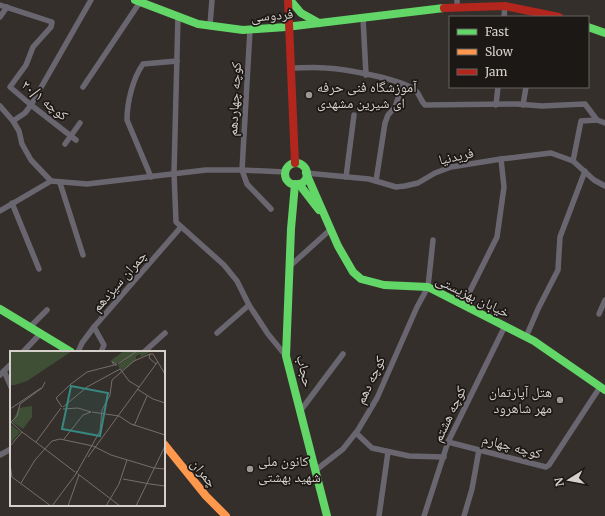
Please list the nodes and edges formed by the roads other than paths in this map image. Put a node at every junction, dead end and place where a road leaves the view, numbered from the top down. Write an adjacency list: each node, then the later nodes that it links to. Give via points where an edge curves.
1 (90, 0): 29 (street)
2 (212, 0): 17 (street)
3 (289, 0): 16 (street, via 301,13); 18 (street)
4 (138, 1): 5 (street, فردوسی); 26 (street)
5 (154, 3): 11 (street, فردوسی)
6 (457, 3): 8 (street, فردوسی); 15 (street, فردوسی)
7 (0, 5): 9 (street, کوچه ۲۰/۱)
8 (505, 6): 10 (street, فردوسی); 12 (street)
9 (7, 7): 14 (street); 29 (street, کوچه ۲۰/۱, via 52,22 51,27 33,47 26,65 10,87)
10 (537, 14): 13 (street, فردوسی)
11 (178, 16): 17 (street, فردوسی); 22 (street)
12 (504, 16)
13 (552, 16)
14 (0, 17)
15 (363, 18): 16 (street, فردوسی); 24 (street)
16 (319, 23): 18 (street, فردوسی)
17 (210, 26): 20 (street, فردوسی)
18 (290, 26): 20 (street, فردوسی); 23 (street)
19 (589, 27): 21 (street)
20 (250, 30): 44 (street, کوچه چهاردهم)
21 (605, 33)
22 (177, 61): 47 (street); 49 (street, via 143,64 127,110 127,120)
23 (290, 68): 24 (street, via 326,68); 43 (street)
24 (366, 75): 25 (street, via 396,80)
25 (403, 84): 30 (street, via 415,90 425,105); 52 (street, via 395,107 385,123)
26 (83, 87)
27 (498, 88): 30 (street)
28 (526, 88): 31 (street)
29 (31, 105): 35 (street); 38 (street, کوچه ۲۰/۱)
30 (496, 105): 31 (street)
31 (523, 105): 34 (street, via 585,104)
32 (0, 106): 35 (street)
33 (354, 115): 50 (street)
34 (597, 120): 37 (street); 42 (street, via 581,121)
35 (13, 121): 51 (street, via 31,160)
36 (80, 123): 38 (street)
37 (605, 123)
38 (71, 136): 39 (street, کوچه ۲۰/۱); 40 (street)
39 (76, 140)
40 (65, 144)
41 (501, 159): 42 (street, فریدنیا, via 551,154); 52 (street, فریدنیا, via 451,167 405,186 396,187); 68 (street, via 504,187 497,237)
42 (573, 162): 45 (street, فریدنیا)
43 (295, 163): 46 (street, via 288,166); 48 (street, via 301,164)
44 (242, 170): 46 (street); 47 (street); 58 (street, via 247,184)
45 (585, 171): 55 (street, فریدنیا); 79 (street, via 560,237 558,270)
46 (285, 172): 54 (street)
47 (174, 173): 49 (street); 60 (street, via 176,222)
48 (306, 173): 50 (street, فریدنیا); 54 (street, via 304,180); 59 (street, خیابان بهزیستی)
49 (151, 177): 53 (street, via 87,184)
50 (346, 177): 52 (street, فریدنیا)
51 (51, 181): 53 (street); 56 (street)
52 (376, 181)
53 (60, 183): 63 (street)
54 (294, 183): 59 (street, خیابان بهزیستی); 64 (street, حجاب)
55 (605, 186)
56 (12, 203): 57 (street); 65 (street)
57 (1, 209)
58 (272, 209)
59 (325, 217): 61 (street, خیابان بهزیستی)
60 (181, 227): 69 (street, via 237,280); 74 (street, چمران سیزدهم)
61 (331, 230): 64 (street); 66 (street, خیابان بهزیستی, via 351,269 362,280 391,286)
62 (433, 240): 66 (street)
63 (83, 255)
64 (290, 266): 86 (street, حجاب)
65 (39, 269)
66 (428, 287): 68 (street, خیابان بهزیستی); 92 (street, کوچه دهم, via 378,398)
67 (605, 300): 72 (street)
68 (463, 305): 73 (street, خیابان بهزیستی)
69 (249, 306): 77 (street); 86 (street)
70 (0, 309): 75 (street)
71 (47, 310): 75 (street)
72 (599, 314)
73 (505, 326): 79 (street, خیابان بهزیستی); 93 (street, کوچه هشتم)
74 (94, 327): 82 (street, چمران سیزدهم); 83 (street, via 104,345)
75 (29, 328): 78 (street)
76 (165, 333): 84 (street)
77 (217, 333)
78 (40, 334): 80 (street); 81 (street)
79 (526, 337): 90 (street, خیابان بهزیستی)
80 (24, 351)
81 (69, 351)
82 (78, 351)
83 (101, 351)
84 (145, 351)
85 (343, 354): 91 (street)
86 (286, 356): 91 (street, حجاب)
87 (10, 365): 88 (street)
88 (2, 373): 89 (street)
89 (10, 385)
90 (602, 389): 96 (street, کوچه چهارم, via 546,467)
91 (300, 410): 100 (street, حجاب)
92 (356, 433): 97 (street, via 372,448); 100 (street, کوچه دهم, via 343,449)
93 (448, 442): 96 (street, کوچه چهارم); 99 (street, کوچه هشتم)
94 (165, 445): 101 (street, چمران, via 206,496)
95 (10, 450): 98 (street)
96 (479, 450): 105 (street)
97 (388, 452): 99 (street, via 409,456); 103 (street)
98 (0, 455)
99 (444, 457): 104 (street, کوچه هشتم)
100 (316, 470): 102 (street, حجاب)
101 (226, 516)
102 (327, 516)
103 (380, 516)
104 (424, 516)
105 (464, 516)

